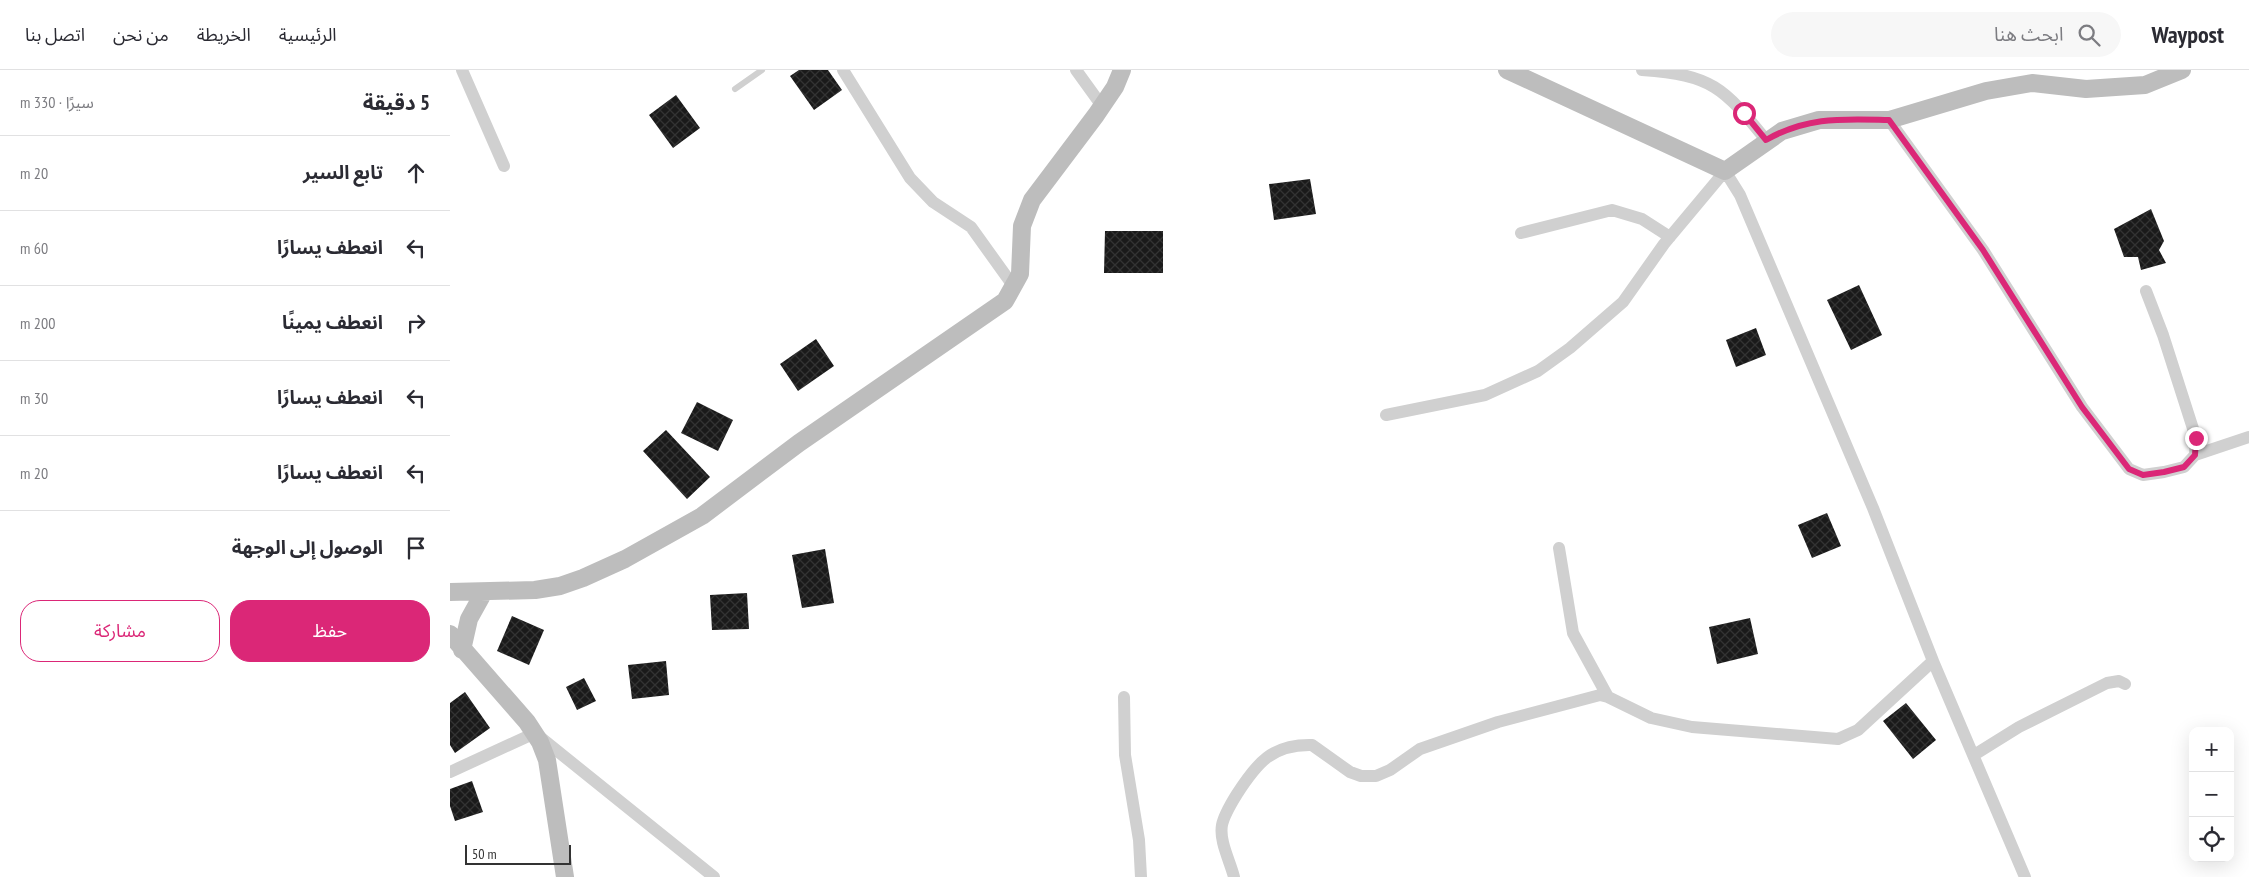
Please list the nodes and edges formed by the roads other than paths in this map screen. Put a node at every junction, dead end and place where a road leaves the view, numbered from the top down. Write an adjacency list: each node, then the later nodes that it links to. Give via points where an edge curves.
1 (462, 70): 15 (street)
2 (762, 70): 11 (lane)
3 (843, 70): 19 (street, via 910,178 933,202 971,227)
4 (1076, 70): 12 (street)
5 (1122, 70): 12 (main road, via 1115,88)
6 (1508, 70): 16 (main road)
7 (1642, 70): 9 (street)
8 (2182, 70): 10 (main road, via 2145,85 2119,88 2086,89)
9 (1706, 75): 14 (street)
10 (2029, 76): 13 (main road)
11 (734, 90)
12 (1102, 106): 19 (main road, via 1032,200 1022,226 1020,274)
13 (1889, 120): 14 (main road, via 1819,120 1782,131); 23 (street, via 1983,250 2082,407 2129,469 2143,475 2164,472 2184,467)
14 (1766, 140): 16 (main road)
15 (504, 166)
16 (1725, 171): 18 (street); 29 (street, via 1740,195 1873,508)
17 (1520, 232): 18 (street, via 1612,210 1642,219)
18 (1670, 237): 21 (street, via 1623,302 1570,348 1538,370 1485,395)
19 (1014, 287): 26 (main road, via 1005,301 984,317 956,333 799,443 702,516 626,559 584,578 535,590)
20 (2146, 291): 23 (street, via 2190,414 2196,438)
21 (1386, 414)
22 (2249, 437): 23 (street)
23 (2195, 455)
24 (1558, 548): 32 (street, via 1574,633)
25 (450, 592): 26 (main road)
26 (484, 592): 28 (main road, via 469,619)
27 (450, 634): 28 (main road)
28 (462, 650): 33 (main road)
29 (1933, 661): 32 (street, via 1858,730 1838,739 1692,727 1651,718); 34 (street)
30 (2125, 684): 34 (street, via 2107,683 2019,727)
31 (1124, 697): 38 (street, via 1125,755 1139,840)
32 (1608, 697): 39 (street, via 1592,697 1498,722 1420,749 1376,776 1350,772 1312,745 1274,752 1259,762 1246,779 1222,825)
33 (535, 733): 35 (street); 36 (main road, via 547,760); 37 (street)
34 (1974, 755): 40 (street)
35 (450, 772)
36 (565, 877)
37 (714, 877)
38 (1141, 877)
39 (1234, 877)
40 (2026, 877)

